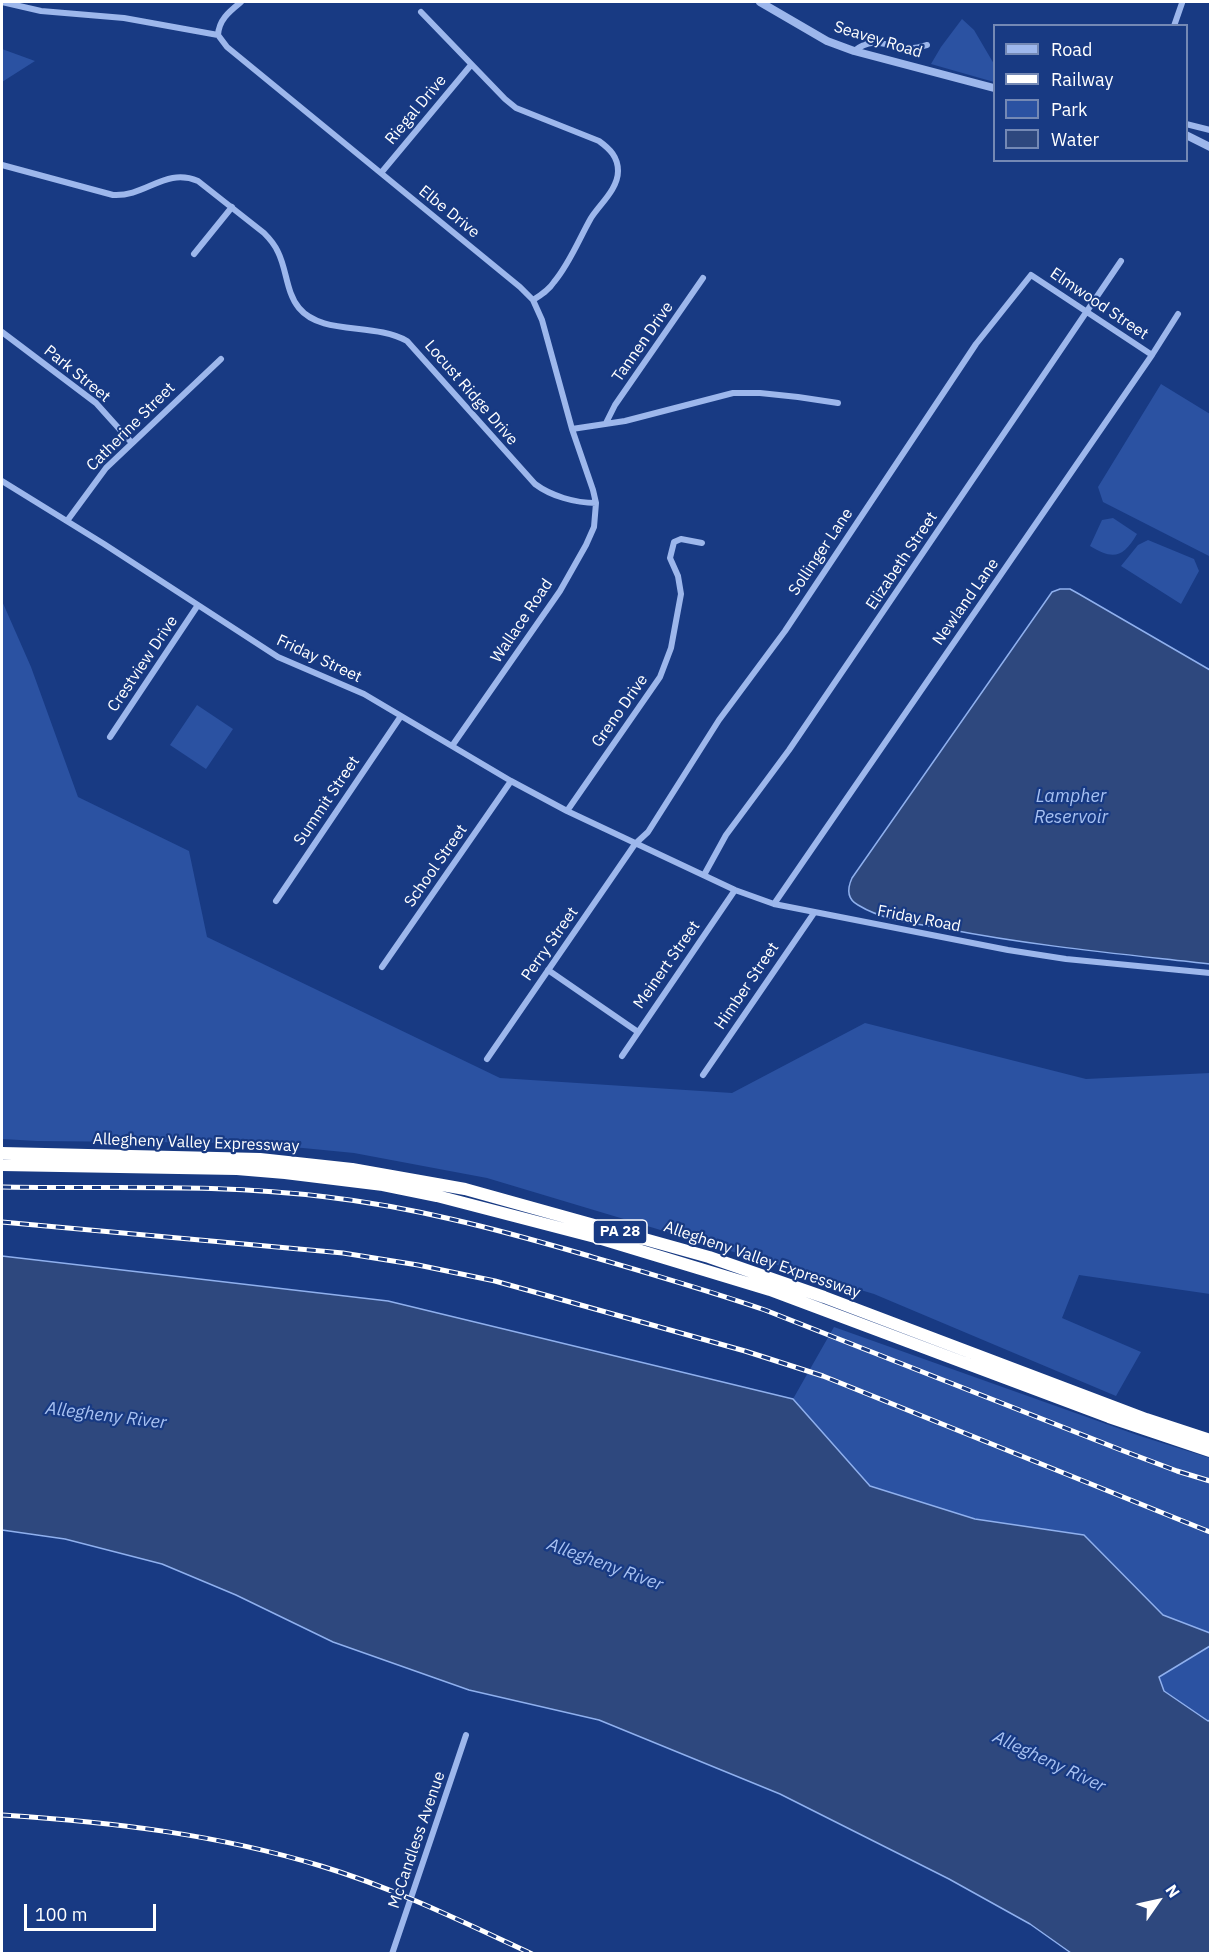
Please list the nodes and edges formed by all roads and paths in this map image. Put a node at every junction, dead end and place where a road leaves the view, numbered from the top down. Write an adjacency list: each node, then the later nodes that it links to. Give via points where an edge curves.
1 (2, 2): 7 (street, via 41,11 124,18)
2 (241, 2): 7 (street, via 221,21)
3 (760, 2): 9 (street, Seavey Road, via 827,41)
4 (1182, 3): 6 (street)
5 (421, 12): 10 (street)
6 (1175, 24)
7 (218, 35): 17 (street, Elbe Drive, via 227,48)
8 (927, 45): 9 (street, via 912,49 873,42)
9 (854, 51): 11 (street, Seavey Road)
10 (471, 65): 17 (street, Riegal Drive); 23 (street, via 516,108 599,141 618,165 612,188 561,274)
11 (993, 88)
12 (1188, 124): 13 (street)
13 (1210, 130)
14 (1188, 136): 15 (street)
15 (1210, 147)
16 (2, 165): 18 (street, Locust Ridge Drive, via 113,195 129,195 172,177 189,177)
17 (381, 173): 23 (street, Elbe Drive)
18 (232, 207): 19 (street); 34 (street, Locust Ridge Drive, via 272,242 291,296 309,318 390,333 407,341 535,484 551,494)
19 (194, 254)
20 (1121, 261): 24 (street, Elizabeth Street)
21 (1031, 274): 24 (street, Elmwood Street); 43 (street, Sollinger Lane, via 976,344 785,631 719,720 648,832)
22 (703, 278): 30 (street, Tannen Drive)
23 (533, 300): 31 (street, Elbe Drive)
24 (1088, 312): 27 (street, Elmwood Street); 44 (street, Elizabeth Street, via 789,750 726,835)
25 (1178, 314): 27 (street, Newland Lane)
26 (2, 332): 32 (street, Park Street, via 96,403)
27 (1152, 355): 47 (street, Newland Lane)
28 (221, 359): 32 (street, Catherine Street)
29 (838, 404): 30 (street, via 733,393)
30 (606, 423): 31 (street)
31 (572, 429): 34 (street, Elbe Drive)
32 (131, 442): 35 (street, Catherine Street, via 101,474)
33 (2, 481): 35 (street, Friday Street)
34 (596, 503): 40 (street, Wallace Road, via 594,527 560,591)
35 (67, 521): 37 (street, Friday Street)
36 (702, 543): 42 (street, Greno Drive, via 681,539 674,542 670,558 681,594 671,648 660,677)
37 (198, 605): 38 (street, Friday Street, via 278,657 340,683); 39 (street, Crestview Drive)
38 (401, 716): 40 (street, Friday Street); 46 (street, Summit Street)
39 (110, 737)
40 (452, 746): 41 (street, Friday Street)
41 (511, 781): 42 (street, Friday Street); 49 (street, School Street)
42 (567, 810): 43 (street, Friday Street)
43 (635, 844): 44 (street, Friday Road); 50 (street, Perry Street)
44 (704, 875): 45 (street, Friday Road)
45 (735, 890): 47 (street, Friday Road); 52 (street, Meinert Street)
46 (276, 901)
47 (774, 904): 48 (street, Friday Road)
48 (814, 912): 51 (street, Friday Road, via 1008,950); 55 (street, Himber Street)
49 (382, 967)
50 (548, 970): 52 (street); 54 (street, Perry Street)
51 (1210, 973)
52 (638, 1032): 53 (street, Meinert Street)
53 (622, 1056)
54 (487, 1059)
55 (703, 1075)
56 (2, 1153): 58 (highway, Allegheny Valley Expressway / PA 28, via 260,1159 352,1169 465,1189 709,1257)
57 (2, 1165): 59 (highway, Allegheny Valley Expressway / PA 28, via 237,1169 383,1185 458,1201 770,1290 1108,1417)
58 (1210, 1440)
59 (1210, 1451)
60 (466, 1735): 61 (street, McCandless Avenue)
61 (392, 1953)

